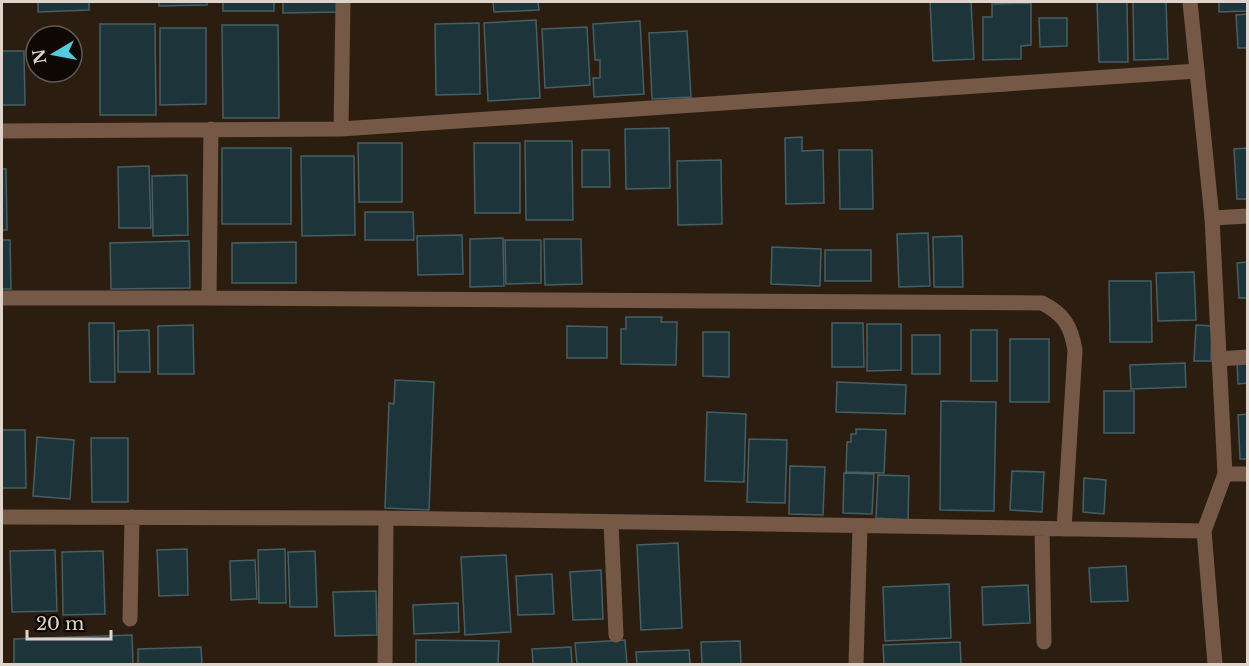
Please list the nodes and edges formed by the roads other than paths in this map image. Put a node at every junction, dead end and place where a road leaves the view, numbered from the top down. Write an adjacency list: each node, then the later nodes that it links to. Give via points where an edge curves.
1 (343, 2): 5 (street)
2 (1190, 2): 3 (street)
3 (1197, 71): 5 (street); 8 (street)
4 (211, 129): 5 (street); 6 (street); 10 (street)
5 (342, 129)
6 (2, 131)
7 (1248, 216): 8 (street)
8 (1212, 218): 12 (street)
9 (2, 298): 10 (street)
10 (209, 298): 21 (street, via 1042,303 1057,310 1071,327 1075,350)
11 (1248, 357): 12 (street)
12 (1219, 359): 13 (street)
13 (1225, 474): 14 (street); 22 (street)
14 (1248, 474)
15 (2, 517): 16 (street)
16 (132, 517): 17 (street); 23 (street)
17 (386, 518): 18 (street); 26 (street)
18 (611, 522): 19 (street); 24 (street)
19 (860, 526): 20 (street); 27 (street)
20 (1042, 529): 21 (street); 25 (street)
21 (1064, 529): 22 (street)
22 (1204, 531): 28 (street)
23 (130, 619)
24 (616, 635)
25 (1044, 642)
26 (385, 664)
27 (856, 664)
28 (1215, 664)

